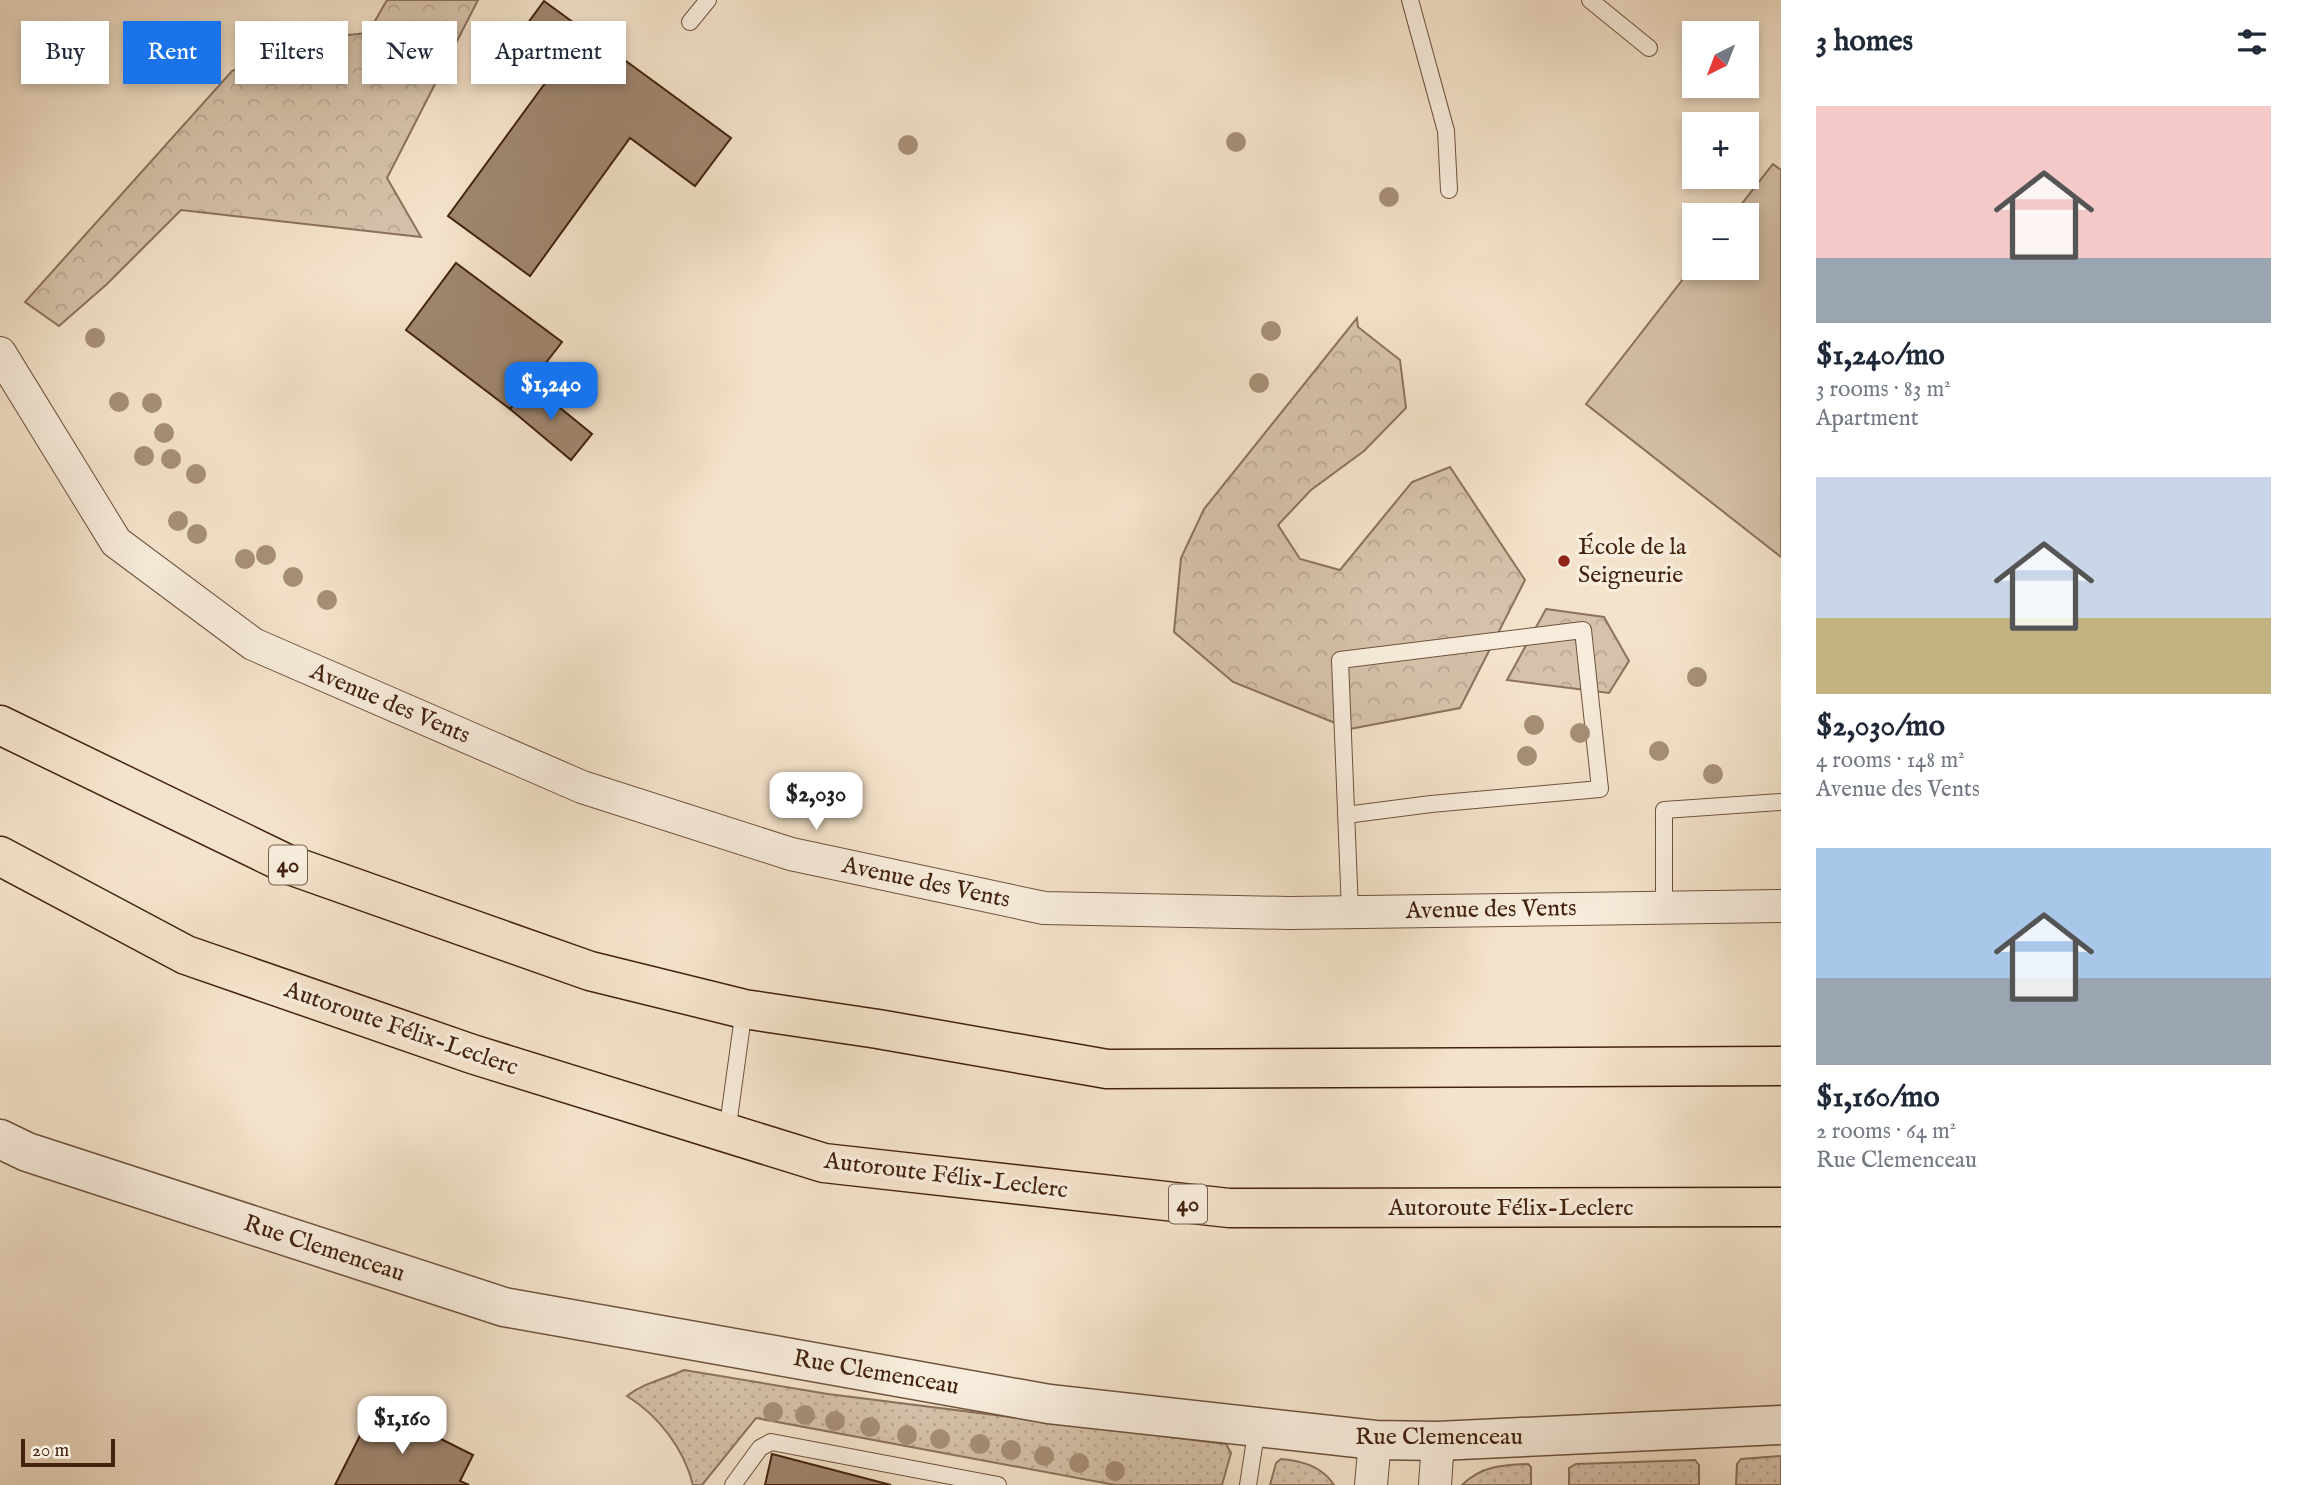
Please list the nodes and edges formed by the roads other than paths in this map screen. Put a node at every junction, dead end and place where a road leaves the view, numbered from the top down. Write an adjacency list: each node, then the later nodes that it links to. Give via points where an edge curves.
1 (708, 0): 4 (lane)
2 (1410, 0): 6 (lane, via 1446,131)
3 (1590, 0): 5 (lane)
4 (690, 22)
5 (1649, 48)
6 (1449, 190)
7 (0, 353): 14 (street, Avenue des Vents, via 116,541 253,644 582,787 791,854 1044,908)
8 (0, 725): 15 (highway, 40, via 287,864 590,971)
9 (1781, 802): 13 (lane, via 1664,810)
10 (1346, 815): 10 (lane, via 1340,660 1583,629 1600,789); 14 (lane)
11 (0, 856): 17 (highway, Autoroute Félix-Leclerc / 40, via 186,955 472,1054)
12 (1781, 906): 13 (street, Avenue des Vents)
13 (1664, 908): 14 (street, Avenue des Vents)
14 (1350, 911)
15 (744, 1009): 16 (highway, 40, via 1107,1069); 17 (lane)
16 (1781, 1066)
17 (727, 1133): 19 (highway, Autoroute Félix-Leclerc / 40, via 824,1163 1229,1209)
18 (0, 1139): 21 (street, Rue Clemenceau, via 27,1152 504,1307 1049,1404)
19 (1781, 1207)
20 (1781, 1426): 23 (street, Rue Clemenceau)
21 (1257, 1427): 22 (street, Rue Clemenceau); 26 (lane)
22 (1375, 1440): 23 (street, Rue Clemenceau); 27 (street)
23 (1438, 1441): 28 (street)
24 (733, 1485): 25 (lane, via 760,1448 771,1442)
25 (998, 1485)
26 (1248, 1485)
27 (1371, 1485)
28 (1435, 1485)

